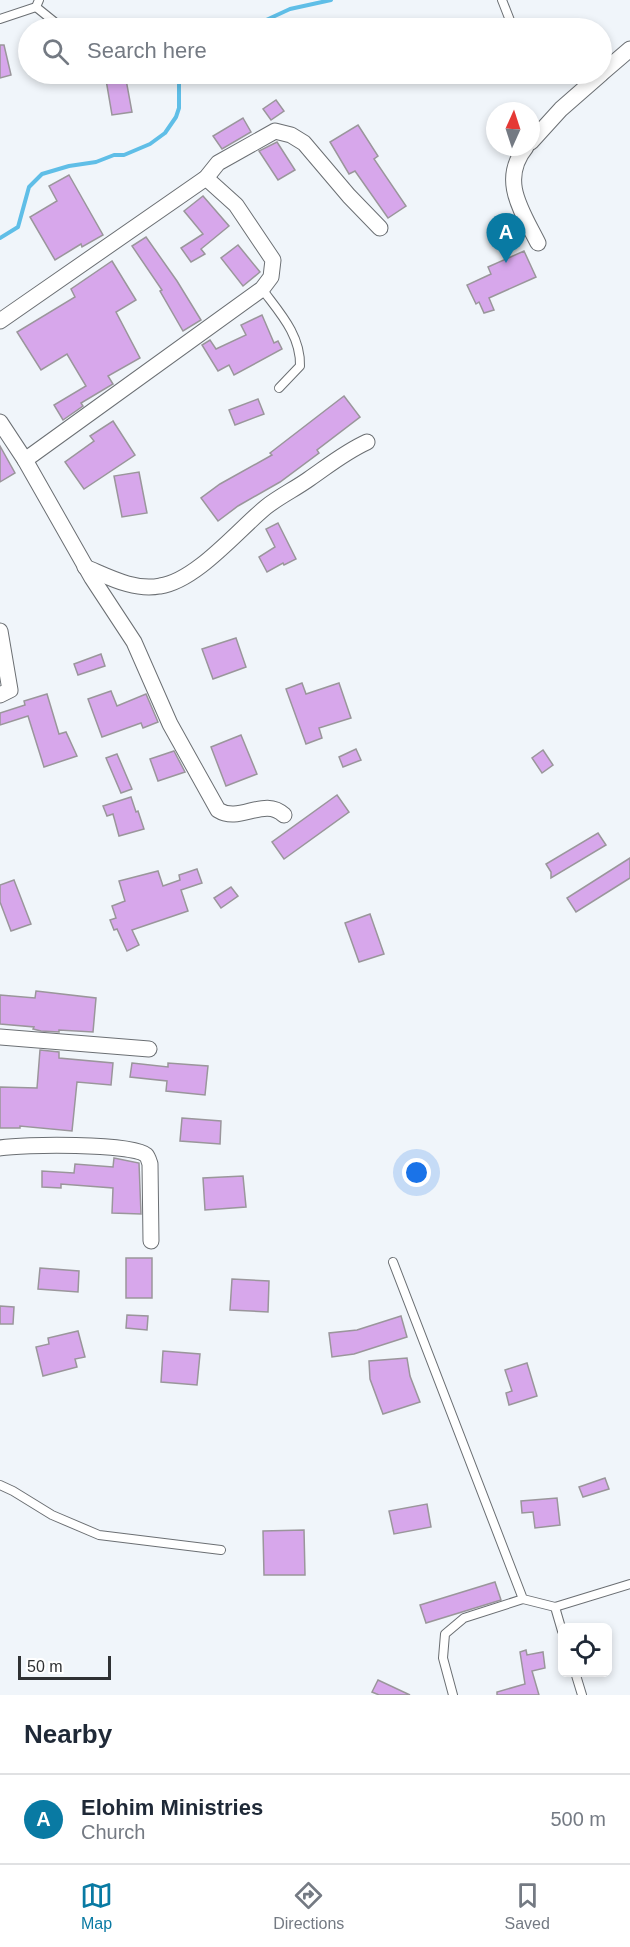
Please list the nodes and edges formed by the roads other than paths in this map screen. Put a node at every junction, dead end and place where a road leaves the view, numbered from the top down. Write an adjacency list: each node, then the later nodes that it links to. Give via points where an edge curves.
1 (502, 0): 4 (lane)
2 (37, 3): 3 (lane); 5 (lane)
3 (52, 18)
4 (509, 18)
5 (0, 19)
6 (630, 49): 7 (street)
7 (612, 64)
8 (589, 84): 9 (street)
9 (540, 132)
10 (520, 156): 13 (street, via 512,181 520,208)
11 (206, 178): 12 (street, via 218,163 275,131 291,135 304,143); 14 (street, via 236,205 273,260 270,277); 15 (street)
12 (380, 228)
13 (538, 243)
14 (262, 289): 16 (lane, via 289,324 300,353 300,366); 19 (street)
15 (0, 321)
16 (279, 388)
17 (0, 422): 19 (street)
18 (367, 442): 20 (street, via 348,450 279,497 178,582 142,587)
19 (26, 460): 20 (street)
20 (86, 567): 23 (street, via 134,642 170,724 218,810 237,815 270,807)
21 (0, 631): 22 (street, via 10,690)
22 (0, 695)
23 (284, 815)
24 (0, 1037): 25 (street)
25 (149, 1049)
26 (0, 1148): 27 (street, via 91,1146 146,1155 150,1164)
27 (151, 1241)
28 (393, 1262): 32 (lane)
29 (0, 1485): 30 (lane, via 52,1515 99,1535)
30 (221, 1550)
31 (630, 1584): 33 (lane)
32 (523, 1599): 33 (lane); 36 (lane, via 464,1618 445,1634 442,1658)
33 (555, 1607): 34 (lane)
34 (560, 1623)
35 (577, 1677): 37 (lane)
36 (453, 1695)
37 (582, 1695)

